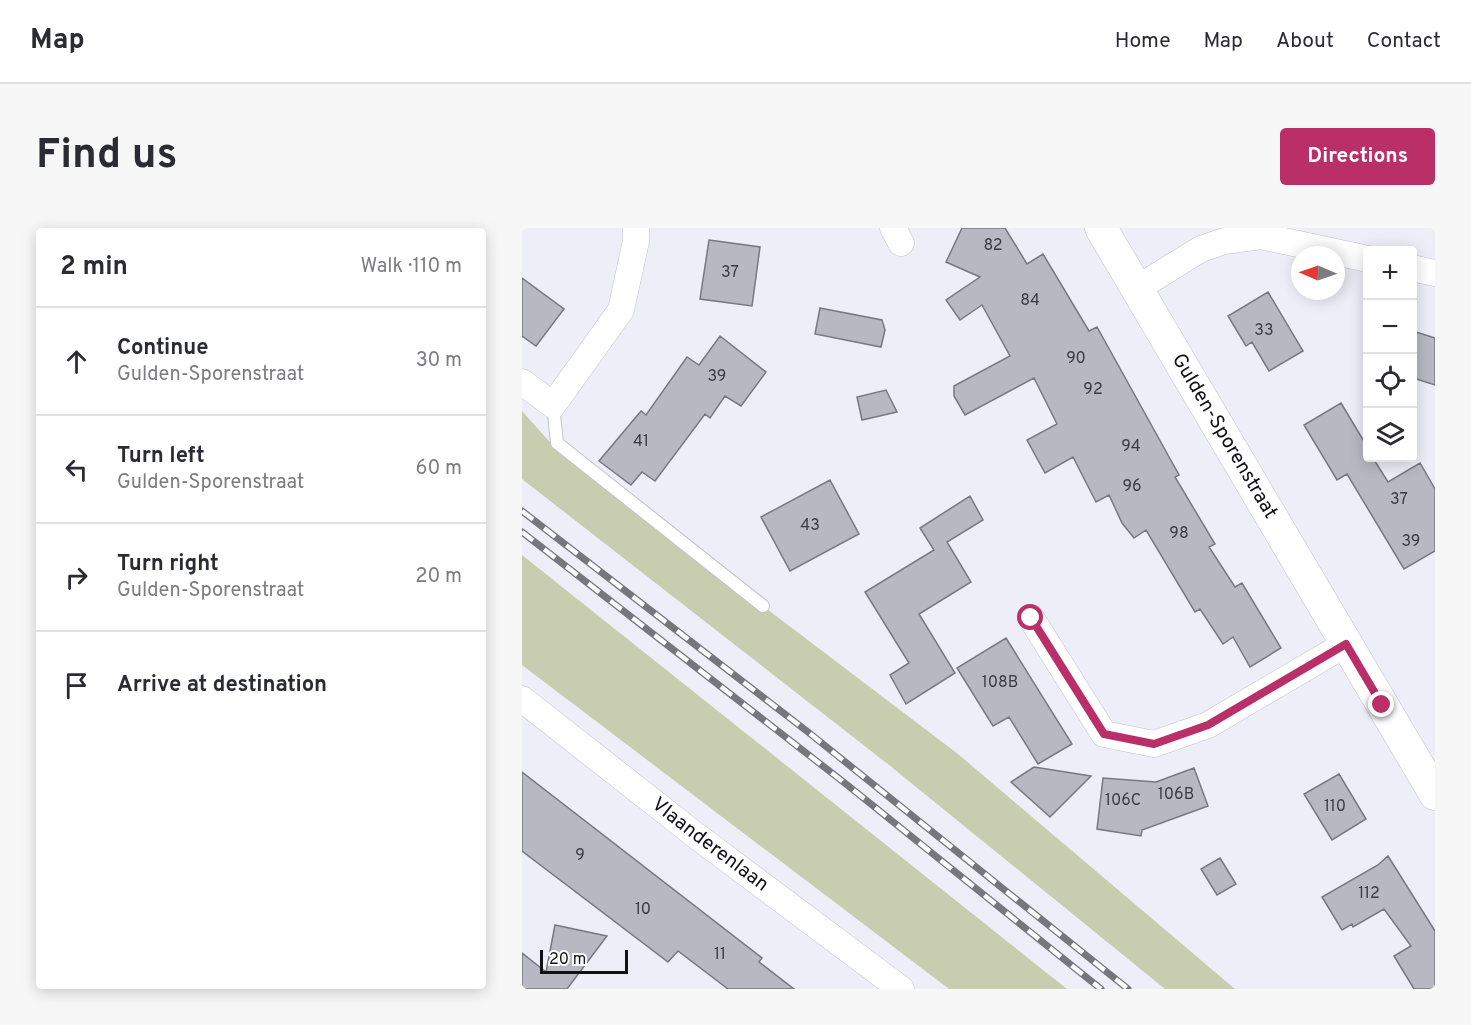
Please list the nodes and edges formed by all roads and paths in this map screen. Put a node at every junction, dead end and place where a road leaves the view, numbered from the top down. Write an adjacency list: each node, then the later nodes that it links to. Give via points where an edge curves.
1 (636, 228): 9 (street, via 621,310)
2 (1101, 228): 7 (street, Gulden-Sporenstraat)
3 (1253, 232): 4 (street); 7 (street, via 1202,249)
4 (1363, 258)
5 (1417, 269): 6 (street)
6 (1435, 273)
7 (1136, 289): 12 (street, Gulden-Sporenstraat)
8 (522, 382): 9 (street)
9 (553, 405): 10 (lane, via 557,442)
10 (764, 606)
11 (1031, 618): 12 (street, via 1104,734 1154,744 1208,725)
12 (1346, 644): 14 (street, Gulden-Sporenstraat)
13 (522, 699): 15 (street, Vlaanderenlaan)
14 (1435, 794)
15 (901, 989)

